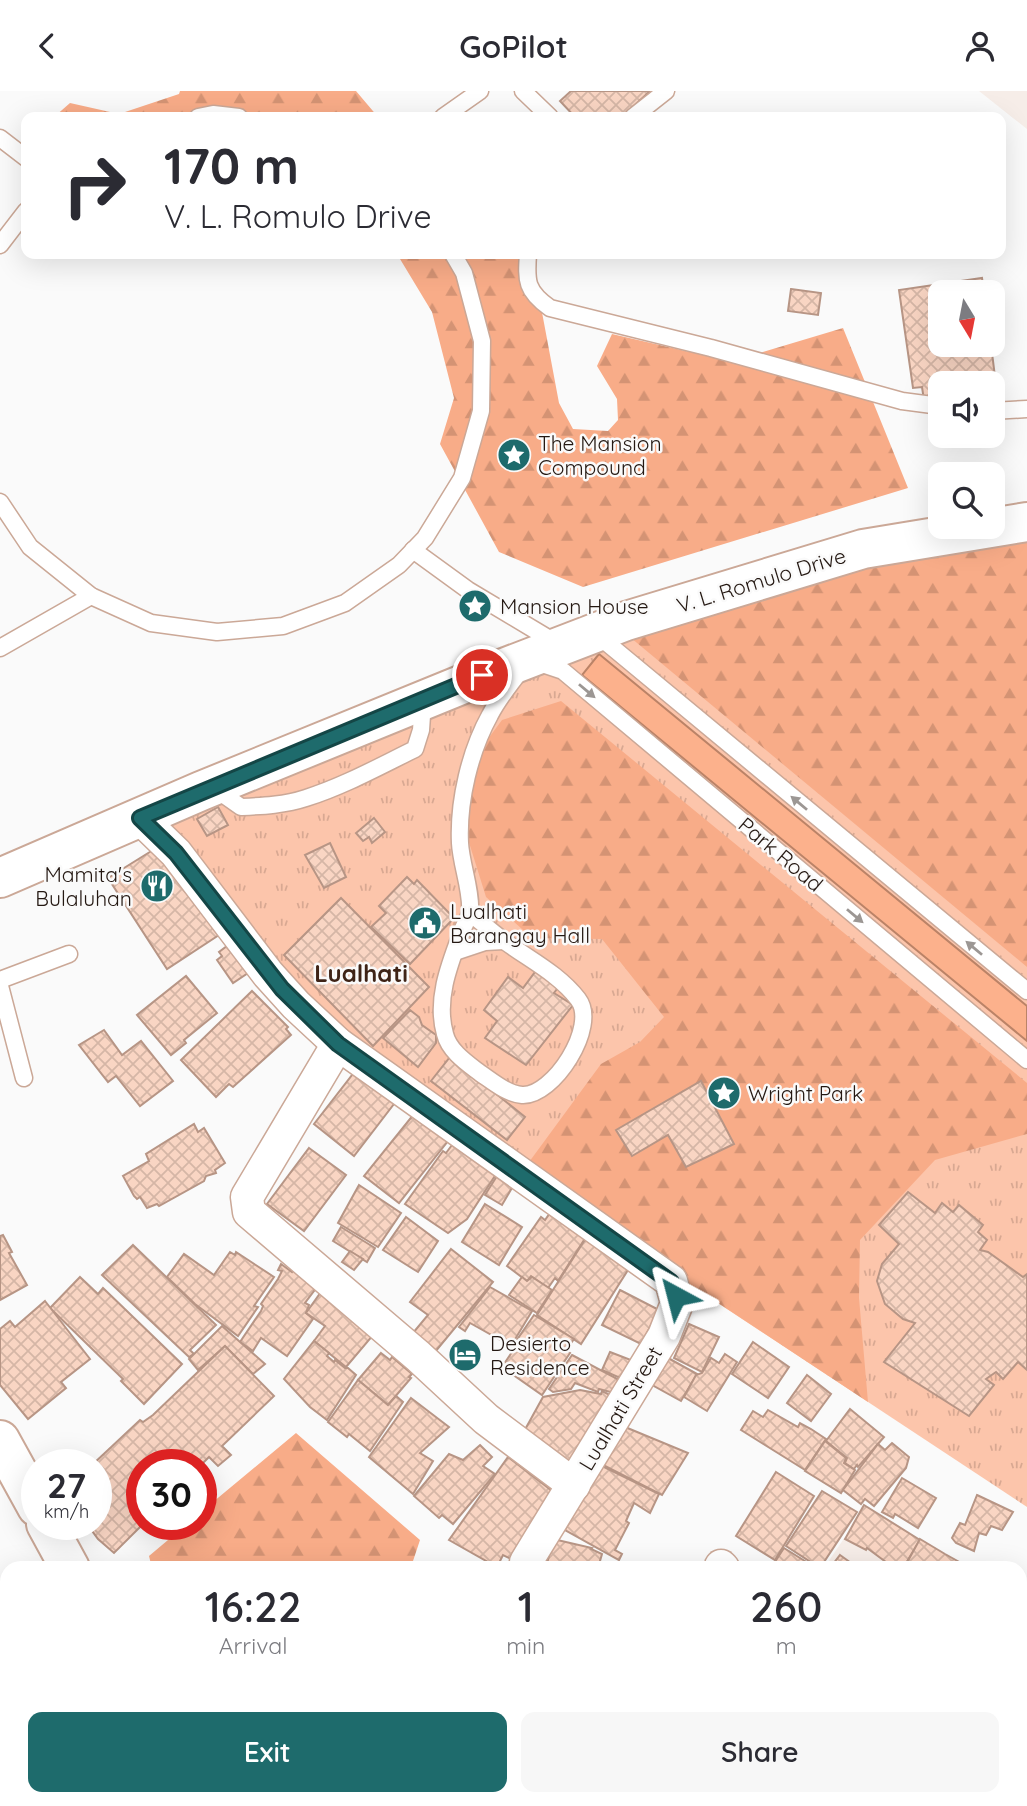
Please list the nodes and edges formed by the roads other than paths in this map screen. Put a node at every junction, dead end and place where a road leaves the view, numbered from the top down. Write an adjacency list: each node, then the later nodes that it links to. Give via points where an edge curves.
1 (480, 91): 4 (lane)
2 (523, 91): 5 (lane)
3 (666, 91): 6 (lane)
4 (450, 112)
5 (545, 112)
6 (639, 112)
7 (0, 138): 8 (lane)
8 (21, 154)
9 (21, 218): 10 (lane)
10 (0, 245)
11 (456, 259): 18 (lane, via 482,341 481,411 462,478)
12 (528, 259): 13 (lane, via 529,288 550,307)
13 (928, 404)
14 (1027, 409): 15 (lane)
15 (1005, 410)
16 (0, 502): 19 (lane, via 30,547)
17 (1027, 522): 20 (main road, V. L. Romulo Drive, via 863,549)
18 (413, 550): 19 (lane, via 345,603 282,626 217,632 151,623); 20 (lane, via 468,590)
19 (91, 597): 21 (lane)
20 (561, 646): 22 (main road, V. L. Romulo Drive); 24 (lane, via 490,714 477,744 462,807 460,845); 30 (lane, one-way to 20); 32 (lane, Park Road, one-way to 32, via 563,671)
21 (0, 648)
22 (140, 818): 23 (main road, V. L. Romulo Drive); 31 (street, Lualhati Street, via 176,853 286,995)
23 (0, 878)
24 (470, 913): 25 (lane); 26 (lane)
25 (504, 941): 26 (lane); 26 (lane, via 562,981 584,1010 575,1047 538,1093 509,1091 452,1048 445,1035 443,991)
26 (455, 952)
27 (69, 954): 28 (lane)
28 (0, 980)
29 (0, 986): 33 (lane)
30 (1027, 991)
31 (338, 1044): 36 (street, Lualhati Street, via 247,1197 249,1212 486,1419); 36 (street, Lualhati Street, via 671,1282 677,1303 671,1322)
32 (1027, 1060)
33 (24, 1078)
34 (0, 1440): 35 (main road)
35 (21, 1478)
36 (574, 1485): 39 (street, Lualhati Street)
37 (55, 1540): 38 (main road)
38 (66, 1561)
39 (527, 1561)

